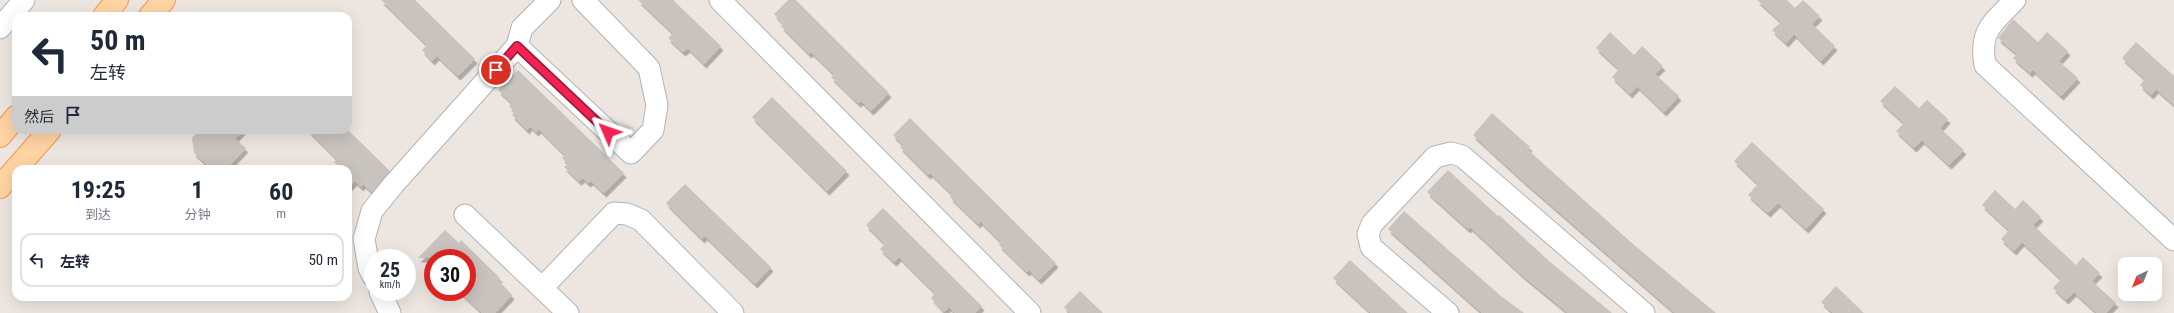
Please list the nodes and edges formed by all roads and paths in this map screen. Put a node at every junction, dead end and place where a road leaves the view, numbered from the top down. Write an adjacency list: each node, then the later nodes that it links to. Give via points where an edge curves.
1 (24, 0): 8 (street)
2 (117, 0): 9 (main road)
3 (164, 0): 10 (main road)
4 (550, 0): 13 (street, via 522,28)
5 (582, 0): 13 (street, via 649,68 657,104 653,130 631,153)
6 (720, 0): 28 (street)
7 (2015, 0): 21 (street, via 1984,36 1982,49 1985,65)
8 (14, 12)
9 (107, 12)
10 (154, 12)
11 (12, 14): 12 (street)
12 (0, 28)
13 (517, 46): 22 (street, via 372,211 364,239)
14 (12, 122): 16 (main road)
15 (46, 134): 17 (main road)
16 (0, 136)
17 (19, 165)
18 (12, 173): 19 (main road)
19 (0, 187)
20 (465, 215): 23 (street)
21 (2174, 240)
22 (366, 249)
23 (542, 288): 25 (street, via 614,213 627,214 641,220); 27 (street)
24 (384, 301): 26 (street)
25 (741, 312)
26 (390, 313)
27 (568, 313)
28 (1030, 313)
29 (1448, 313): 30 (street, via 1371,247 1368,234 1372,224 1435,157 1451,153 1462,156)
30 (1644, 313)

